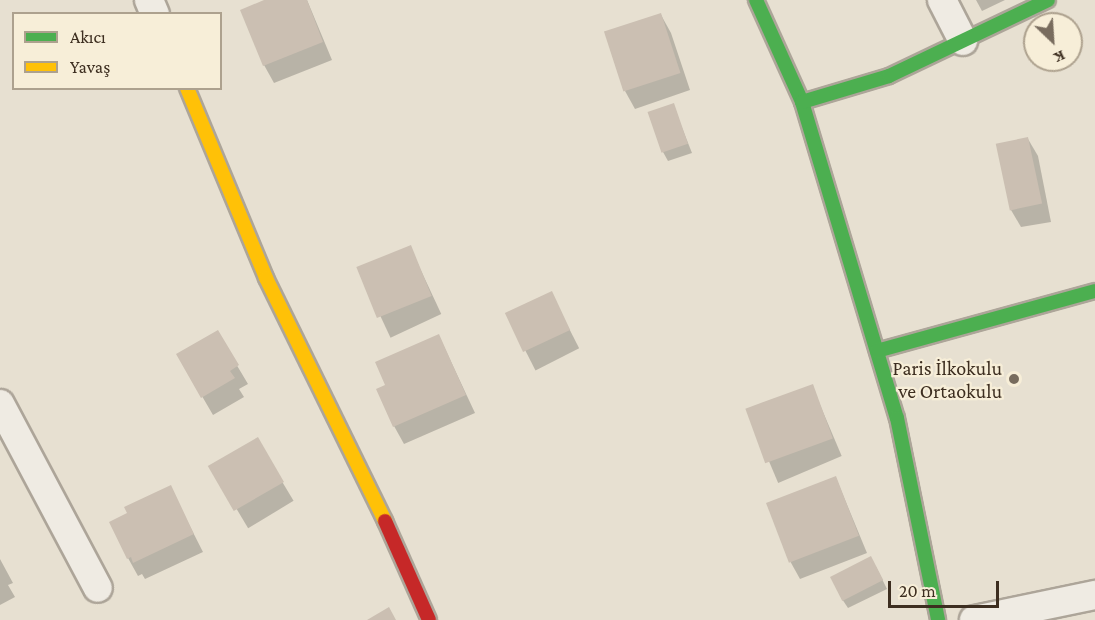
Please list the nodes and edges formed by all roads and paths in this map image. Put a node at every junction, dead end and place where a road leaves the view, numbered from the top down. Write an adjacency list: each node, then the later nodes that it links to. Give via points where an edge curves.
1 (756, 0): 6 (street)
2 (942, 0): 4 (street)
3 (1048, 0): 4 (street)
4 (963, 41): 6 (street, via 889,76)
5 (188, 90): 12 (street, via 266,278 355,453)
6 (802, 102): 8 (street)
7 (1095, 291): 8 (street)
8 (877, 351): 13 (street, via 897,418)
9 (0, 404): 10 (street)
10 (98, 588)
11 (1095, 595): 14 (street)
12 (429, 620)
13 (938, 620)
14 (974, 620)

